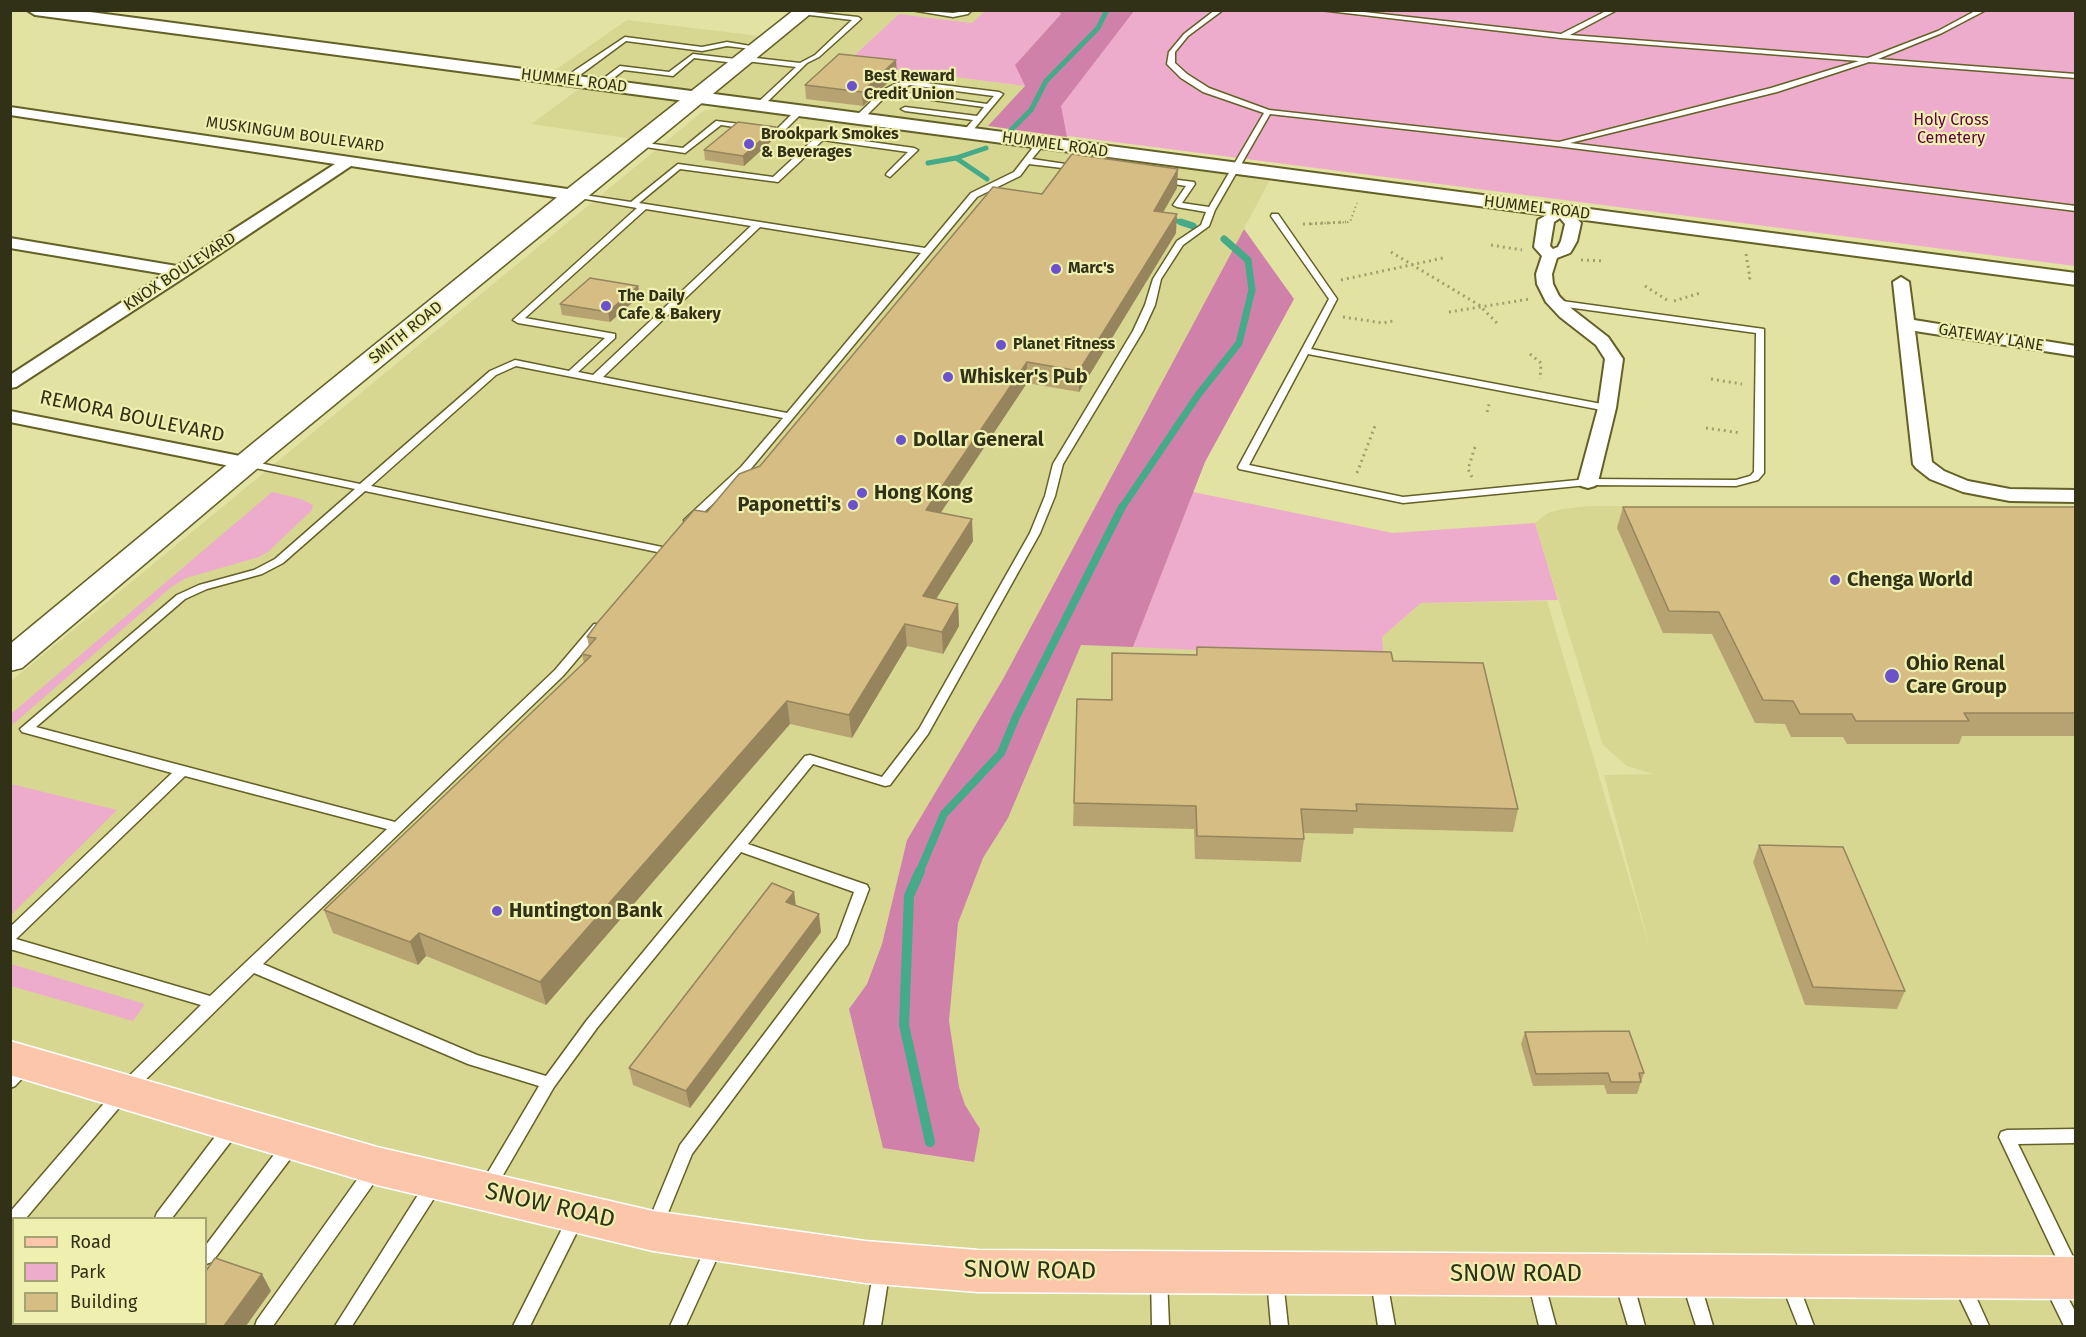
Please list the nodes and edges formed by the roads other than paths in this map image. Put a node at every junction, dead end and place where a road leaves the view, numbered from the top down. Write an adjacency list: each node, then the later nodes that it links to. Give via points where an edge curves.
1 (36, 10): 16 (street, HUMMEL ROAD)
2 (914, 10): 3 (lane, via 953,15)
3 (969, 10)
4 (1220, 10): 25 (lane, via 1186,35 1172,52 1171,64 1206,90)
5 (1323, 10): 9 (lane)
6 (1614, 10): 9 (lane)
7 (1983, 10): 13 (lane)
8 (804, 12): 12 (main road, SMITH ROAD); 14 (lane, via 858,19 817,56)
9 (1561, 36): 13 (lane)
10 (702, 49): 11 (lane); 12 (lane, via 728,44); 16 (lane, via 625,39)
11 (693, 56): 12 (lane); 17 (lane, via 670,74 623,68)
12 (750, 56): 14 (lane); 18 (main road, SMITH ROAD)
13 (1867, 61): 15 (lane); 34 (lane, via 1774,90)
14 (801, 65): 21 (lane)
15 (2076, 76)
16 (569, 81): 17 (street, HUMMEL ROAD)
17 (599, 85): 18 (street, HUMMEL ROAD)
18 (699, 98): 21 (street, HUMMEL ROAD); 33 (main road, SMITH ROAD)
19 (896, 99): 20 (lane)
20 (880, 100): 24 (lane); 24 (lane, via 900,85 910,83 999,94); 26 (lane)
21 (758, 106): 23 (street, HUMMEL ROAD)
22 (10, 111): 35 (street, MUSKINGUM BOULEVARD)
23 (800, 111): 26 (street, HUMMEL ROAD); 29 (lane)
24 (983, 112): 24 (lane, via 909,104); 30 (lane)
25 (1268, 112): 34 (lane); 37 (lane)
26 (858, 119): 30 (street, HUMMEL ROAD)
27 (759, 129): 33 (lane, via 719,123 685,151)
28 (769, 130): 29 (lane)
29 (779, 131): 31 (lane)
30 (966, 133): 32 (street, HUMMEL ROAD)
31 (821, 137): 39 (lane, via 914,150); 42 (lane, via 775,180 678,166)
32 (1041, 143): 36 (lane); 37 (street, HUMMEL ROAD)
33 (639, 144): 41 (main road, SMITH ROAD)
34 (1556, 144): 44 (lane)
35 (349, 161): 41 (street, MUSKINGUM BOULEVARD); 52 (street, KNOX BOULEVARD)
36 (1027, 161): 38 (lane); 50 (lane, via 1014,176 974,195)
37 (1235, 168): 45 (lane); 46 (street, HUMMEL ROAD)
38 (1086, 169)
39 (890, 175)
40 (1156, 179): 45 (lane, via 1191,184 1177,205)
41 (574, 195): 42 (lane); 65 (main road, SMITH ROAD)
42 (633, 204): 43 (lane)
43 (644, 206): 48 (lane); 59 (lane, via 518,320 612,336)
44 (2076, 209)
45 (1211, 210): 75 (lane, via 1205,226 1180,243 1157,279 1138,331 1058,464 1035,533 924,731 885,782 810,759)
46 (1562, 211): 51 (street, via 1546,219 1542,247); 51 (street, via 1573,223 1569,241 1564,250); 53 (street, HUMMEL ROAD)
47 (1275, 216): 57 (lane, via 1333,299)
48 (758, 224): 50 (lane); 60 (lane)
49 (10, 243): 52 (street)
50 (927, 251): 64 (lane)
51 (1550, 255): 55 (street, via 1545,284)
52 (182, 272): 61 (street, KNOX BOULEVARD)
53 (2076, 279)
54 (1900, 282): 56 (street, GATEWAY LANE)
55 (1555, 303): 62 (street, via 1610,351 1614,359); 66 (lane, via 1761,331 1760,465 1754,478 1736,483)
56 (1906, 324): 58 (street, GATEWAY LANE); 68 (street, GATEWAY LANE, via 1923,464 1963,486 2010,495)
57 (1306, 351): 62 (lane); 66 (lane, via 1243,467 1403,500)
58 (2076, 351)
59 (571, 374): 60 (lane); 67 (lane, via 514,363 493,373)
60 (595, 379): 64 (lane)
61 (10, 383)
62 (1607, 408): 66 (street)
63 (10, 416): 65 (street, REMORA BOULEVARD)
64 (789, 416): 69 (lane, via 745,469)
65 (246, 463): 67 (lane); 72 (main road, SMITH ROAD)
66 (1588, 482)
67 (362, 487): 70 (lane, via 666,547); 73 (lane, via 279,561 258,572 181,597 26,729)
68 (2076, 496)
69 (681, 528)
70 (651, 563)
71 (604, 619): 74 (lane, via 565,666)
72 (10, 661)
73 (182, 771): 74 (lane); 76 (lane)
74 (396, 827): 78 (lane)
75 (740, 846): 81 (lane, via 592,1024); 92 (lane, via 862,889 843,940 686,1150)
76 (10, 936)
77 (10, 943): 79 (lane)
78 (252, 966): 79 (lane); 81 (lane, via 473,1060)
79 (213, 1003): 82 (lane)
80 (16, 1068): 82 (main road, SNOW ROAD)
81 (549, 1083): 88 (lane)
82 (124, 1091): 83 (main road, SNOW ROAD); 90 (lane)
83 (234, 1124): 85 (main road, SNOW ROAD); 91 (lane)
84 (2076, 1136): 104 (lane, via 2007,1137)
85 (294, 1142): 86 (main road, SNOW ROAD); 94 (lane)
86 (376, 1166): 87 (main road, SNOW ROAD); 105 (lane)
87 (436, 1180): 88 (main road, SNOW ROAD); 106 (lane)
88 (484, 1191): 89 (main road, SNOW ROAD)
89 (578, 1213): 92 (main road, SNOW ROAD); 107 (lane)
90 (18, 1217)
91 (164, 1217)
92 (653, 1231): 93 (main road, SNOW ROAD)
93 (716, 1241): 95 (main road, SNOW ROAD); 108 (lane)
94 (207, 1256)
95 (882, 1263): 96 (main road, SNOW ROAD, via 978,1271); 109 (lane)
96 (1159, 1272): 97 (main road, SNOW ROAD); 110 (lane)
97 (1274, 1273): 98 (main road, SNOW ROAD); 111 (lane)
98 (1378, 1274): 99 (main road, SNOW ROAD); 112 (lane)
99 (1535, 1274): 100 (main road, SNOW ROAD); 113 (lane)
100 (1622, 1275): 101 (main road, SNOW ROAD); 114 (lane)
101 (1689, 1275): 102 (main road, SNOW ROAD); 115 (lane)
102 (1787, 1276): 103 (main road, SNOW ROAD); 116 (lane)
103 (1958, 1277): 104 (main road, SNOW ROAD); 117 (lane)
104 (2066, 1278): 118 (lane)
105 (263, 1326)
106 (343, 1326)
107 (521, 1326)
108 (678, 1326)
109 (872, 1326)
110 (1161, 1326)
111 (1280, 1326)
112 (1387, 1326)
113 (1548, 1326)
114 (1636, 1326)
115 (1705, 1326)
116 (1806, 1326)
117 (1981, 1326)
118 (2073, 1326)

